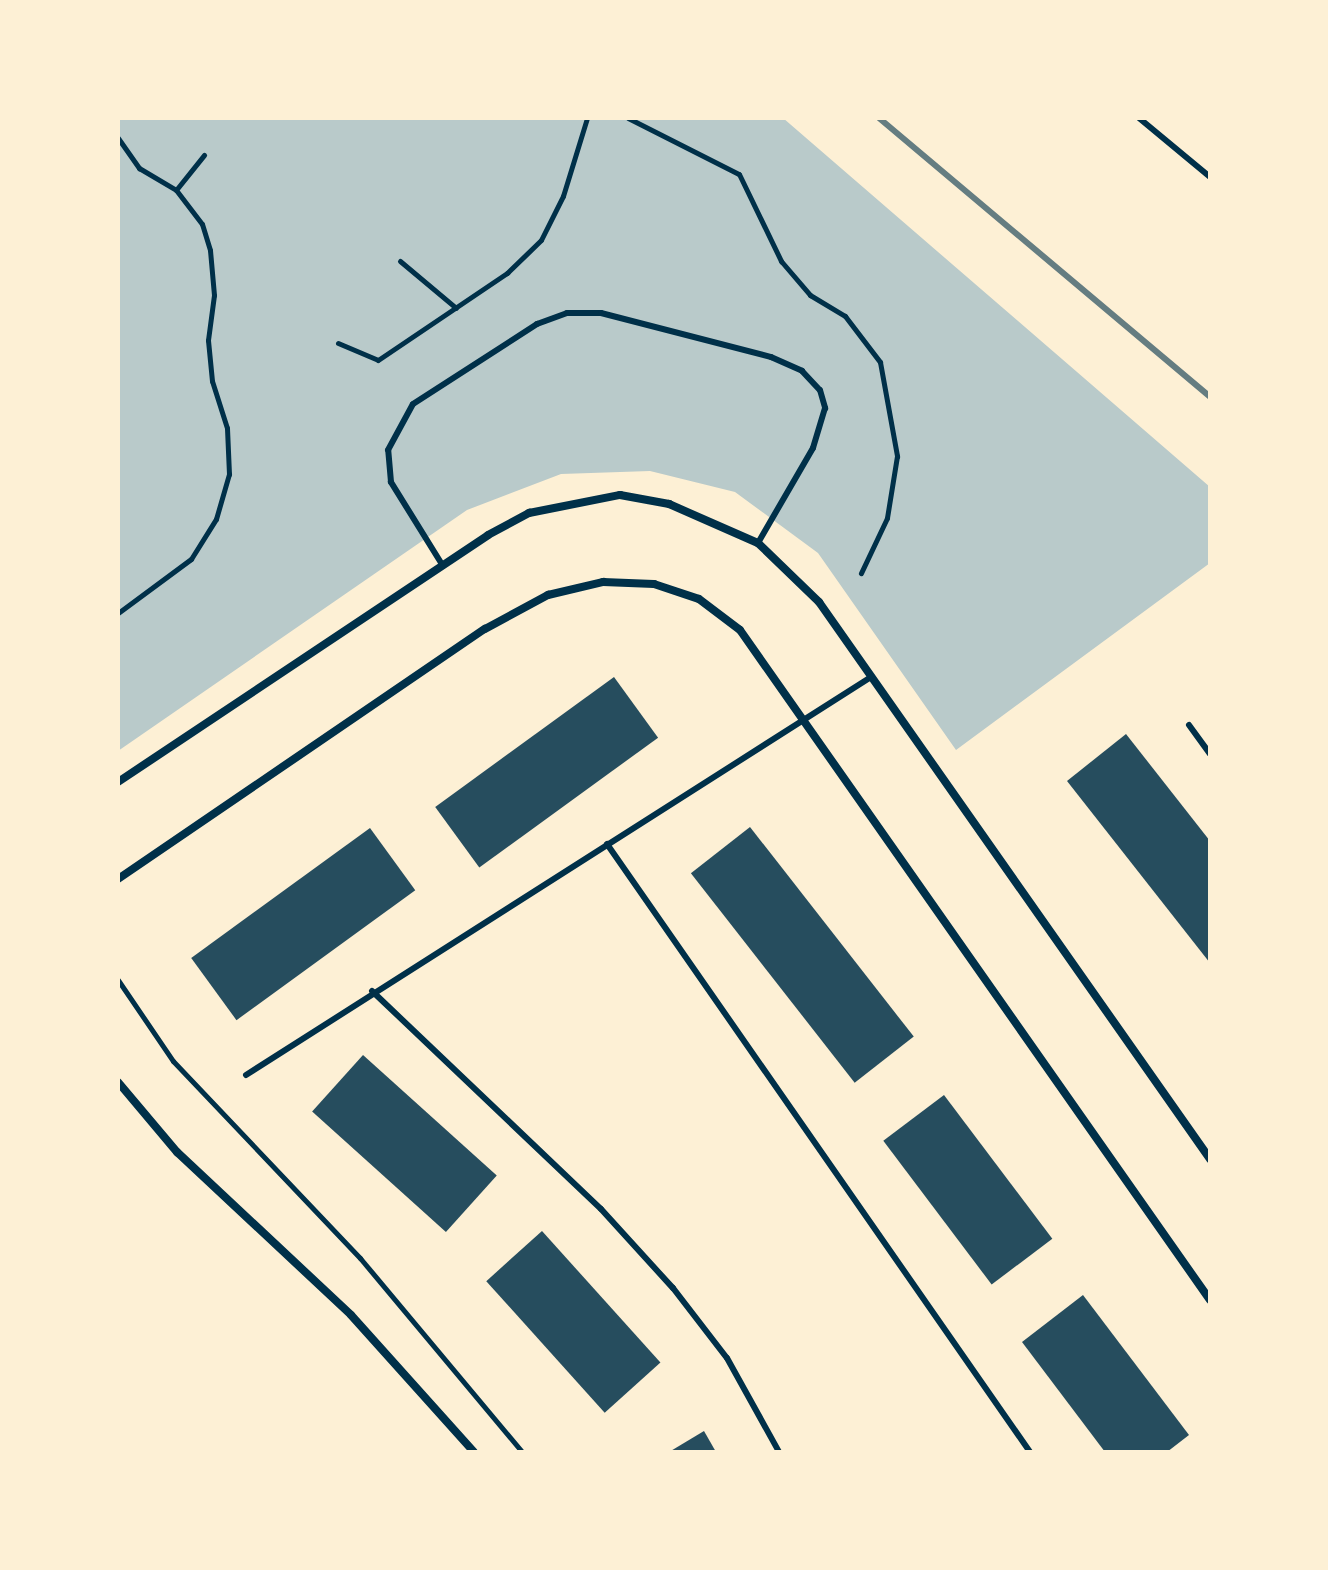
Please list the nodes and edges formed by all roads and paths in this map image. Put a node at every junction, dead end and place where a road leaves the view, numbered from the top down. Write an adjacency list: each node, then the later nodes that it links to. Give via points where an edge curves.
1 (587, 118): 9 (path, via 563,196 541,240 507,273)
2 (628, 118): 13 (path, via 739,174 781,261 810,295 845,316 880,362 897,456 887,518)
3 (1139, 118): 6 (lane)
4 (118, 138): 7 (path, via 139,168)
5 (204, 155): 7 (path)
6 (1210, 177)
7 (176, 190): 14 (path, via 202,224 210,250 214,295 208,340 212,381 227,428 229,474 216,519 191,559)
8 (400, 261): 9 (path)
9 (456, 308): 10 (path, via 378,360)
10 (338, 343)
11 (758, 543): 12 (street, via 669,504 620,495 529,513); 12 (lane, via 813,448 825,408 820,390 802,371 771,357 601,313 567,313 537,324 413,404 388,450 391,482); 15 (street, via 819,602)
12 (443, 566): 19 (street)
13 (861, 573)
14 (118, 613)
15 (871, 677): 16 (lane); 26 (street)
16 (802, 721): 20 (lane); 21 (street, via 740,630 699,599 654,584 603,582 548,595 485,629); 27 (street)
17 (1189, 725): 18 (lane)
18 (1210, 754)
19 (118, 782)
20 (607, 844): 23 (lane); 31 (lane)
21 (118, 879)
22 (118, 980): 29 (path, via 173,1061 360,1258)
23 (372, 991): 24 (lane); 30 (lane, via 601,1209 673,1288 727,1358)
24 (246, 1075)
25 (118, 1082): 28 (street, via 177,1152 351,1315)
26 (1210, 1159)
27 (1210, 1300)
28 (474, 1452)
29 (522, 1452)
30 (779, 1452)
31 (1030, 1452)

